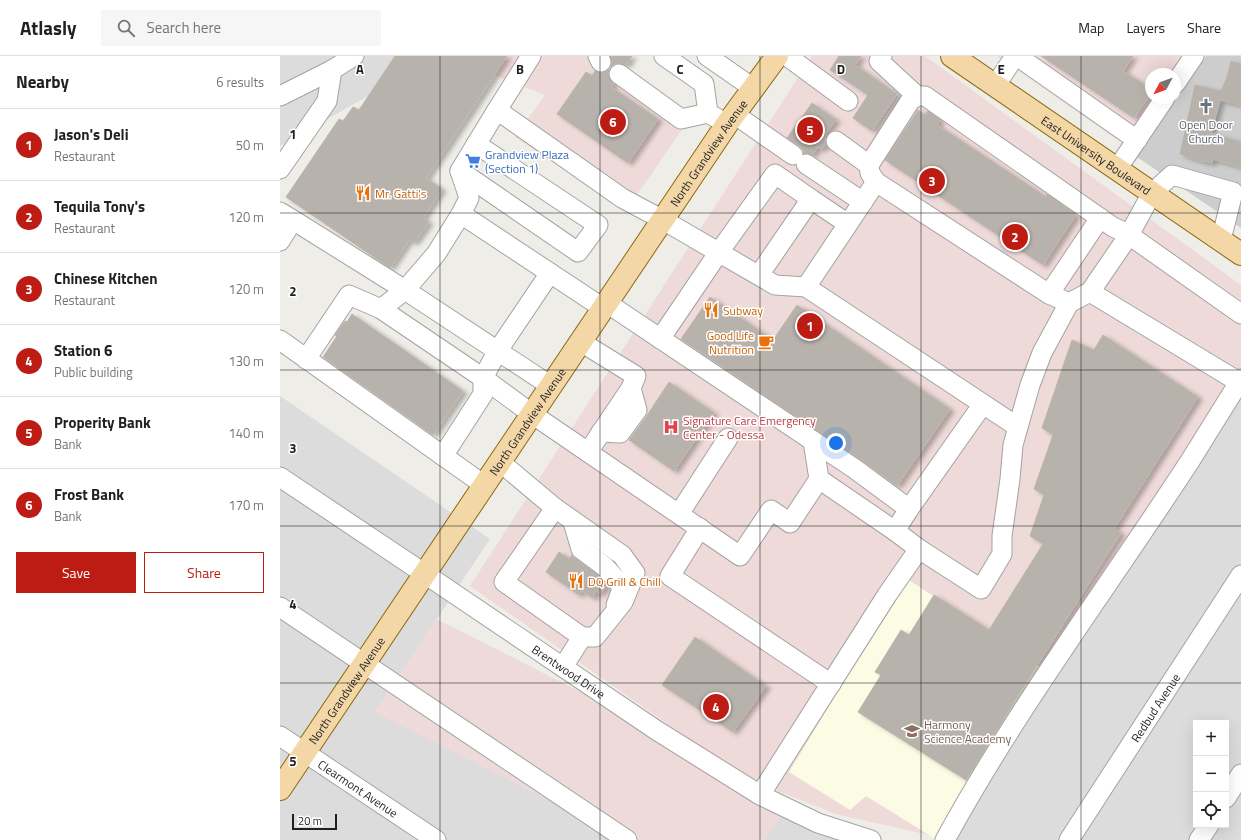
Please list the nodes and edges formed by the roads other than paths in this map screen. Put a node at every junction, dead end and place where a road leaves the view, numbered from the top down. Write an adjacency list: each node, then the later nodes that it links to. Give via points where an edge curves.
1 (354, 56): 11 (street)
2 (531, 56): 19 (street)
3 (664, 56): 20 (street, via 704,84)
4 (787, 56): 17 (street)
5 (952, 56): 14 (main road, East University Boulevard)
6 (1016, 56): 14 (street); 22 (street)
7 (1194, 56): 13 (street)
8 (711, 57): 10 (street)
9 (878, 58): 15 (street)
10 (764, 68): 21 (main road, North Grandview Avenue)
11 (332, 70): 16 (street); 26 (street, via 326,101)
12 (619, 74): 20 (street, via 681,119)
13 (1181, 75)
14 (995, 86): 27 (main road, East University Boulevard)
15 (917, 96): 25 (street, via 910,101); 35 (street, via 925,96)
16 (282, 97)
17 (848, 101)
18 (1162, 104): 22 (street)
19 (497, 110): 24 (street); 36 (street, via 622,198)
20 (708, 113): 21 (street)
21 (731, 119): 32 (street, via 799,159); 36 (main road, North Grandview Avenue)
22 (1137, 140): 27 (street)
23 (836, 142): 25 (street)
24 (476, 144): 28 (street); 28 (street, via 598,225 578,252)
25 (869, 164): 29 (street, via 870,173)
26 (280, 169)
27 (1117, 169): 30 (main road, East University Boulevard)
28 (460, 171): 33 (street, via 469,198)
29 (876, 182): 32 (street); 48 (street)
30 (1152, 193): 38 (street); 40 (main road, East University Boulevard); 40 (street, via 1172,174 1233,192)
31 (811, 199): 37 (street); 41 (street, via 776,174); 44 (street)
32 (863, 202): 37 (street)
33 (461, 214): 43 (street); 46 (street, via 436,254)
34 (287, 216): 39 (street); 46 (street)
35 (1100, 218): 38 (street); 48 (street)
36 (663, 220): 41 (street); 51 (main road, North Grandview Avenue)
37 (848, 224): 45 (street)
38 (1129, 235): 47 (street); 53 (street)
39 (280, 240)
40 (1220, 240): 42 (main road, East University Boulevard)
41 (719, 252): 44 (street); 54 (street)
42 (1241, 254)
43 (550, 273): 51 (street); 57 (street)
44 (759, 275): 45 (street, via 775,285)
45 (806, 287): 62 (street)
46 (405, 290): 52 (street); 57 (street)
47 (1090, 292): 50 (street); 60 (street)
48 (1049, 294): 50 (street)
49 (356, 298): 52 (street); 58 (street, via 338,326); 58 (street, via 349,295)
50 (1069, 303): 64 (street, via 1042,353)
51 (605, 306): 54 (street); 56 (main road, North Grandview Avenue)
52 (381, 309): 59 (street)
53 (1241, 314)
54 (660, 339): 66 (street)
55 (280, 340): 58 (street)
56 (581, 342): 61 (main road, North Grandview Avenue); 67 (street, via 636,376 631,388)
57 (498, 350): 59 (street); 61 (street)
58 (309, 362): 68 (street)
59 (483, 378): 63 (street); 68 (street, via 483,394)
60 (1240, 380): 96 (street, via 1190,461 1066,645 966,802)
61 (552, 386): 63 (main road, North Grandview Avenue)
62 (983, 404): 64 (street); 74 (street)
63 (532, 414): 67 (street); 69 (main road, North Grandview Avenue)
64 (1018, 427): 78 (street, via 1013,445 1002,554 981,589)
65 (728, 438): 75 (street)
66 (813, 441): 71 (street); 74 (street)
67 (588, 452): 75 (street)
68 (443, 456): 72 (street)
69 (500, 462): 72 (main road, North Grandview Avenue); 73 (street)
70 (280, 477): 79 (street, Brentwood Drive)
71 (819, 479): 76 (street, via 790,523 771,510 740,556); 77 (street)
72 (484, 485): 79 (main road, North Grandview Avenue)
73 (555, 508): 82 (street, via 504,582); 82 (street, via 622,555 635,573 623,602 596,637)
74 (909, 509): 77 (street)
75 (680, 514): 76 (street)
76 (700, 528): 85 (street, via 670,576)
77 (895, 531): 78 (street)
78 (919, 548): 85 (street)
79 (425, 574): 83 (main road, North Grandview Avenue); 84 (street, Brentwood Drive)
80 (1241, 575): 97 (street, Redbud Avenue)
81 (280, 607): 83 (street)
82 (582, 637): 84 (street)
83 (364, 665): 87 (main road, North Grandview Avenue); 94 (street)
84 (563, 667): 91 (street, Brentwood Drive, via 656,730)
85 (831, 684): 91 (street)
86 (280, 736): 87 (street, Clearmont Avenue)
87 (305, 752): 89 (main road, North Grandview Avenue); 93 (street, Clearmont Avenue)
88 (1241, 774): 90 (street)
89 (280, 789)
90 (1229, 793)
91 (760, 795): 95 (street, Brentwood Drive, via 818,823)
92 (1207, 828): 98 (street)
93 (436, 840)
94 (627, 840)
95 (872, 840)
96 (945, 840)
97 (1069, 840)
98 (1199, 840)

